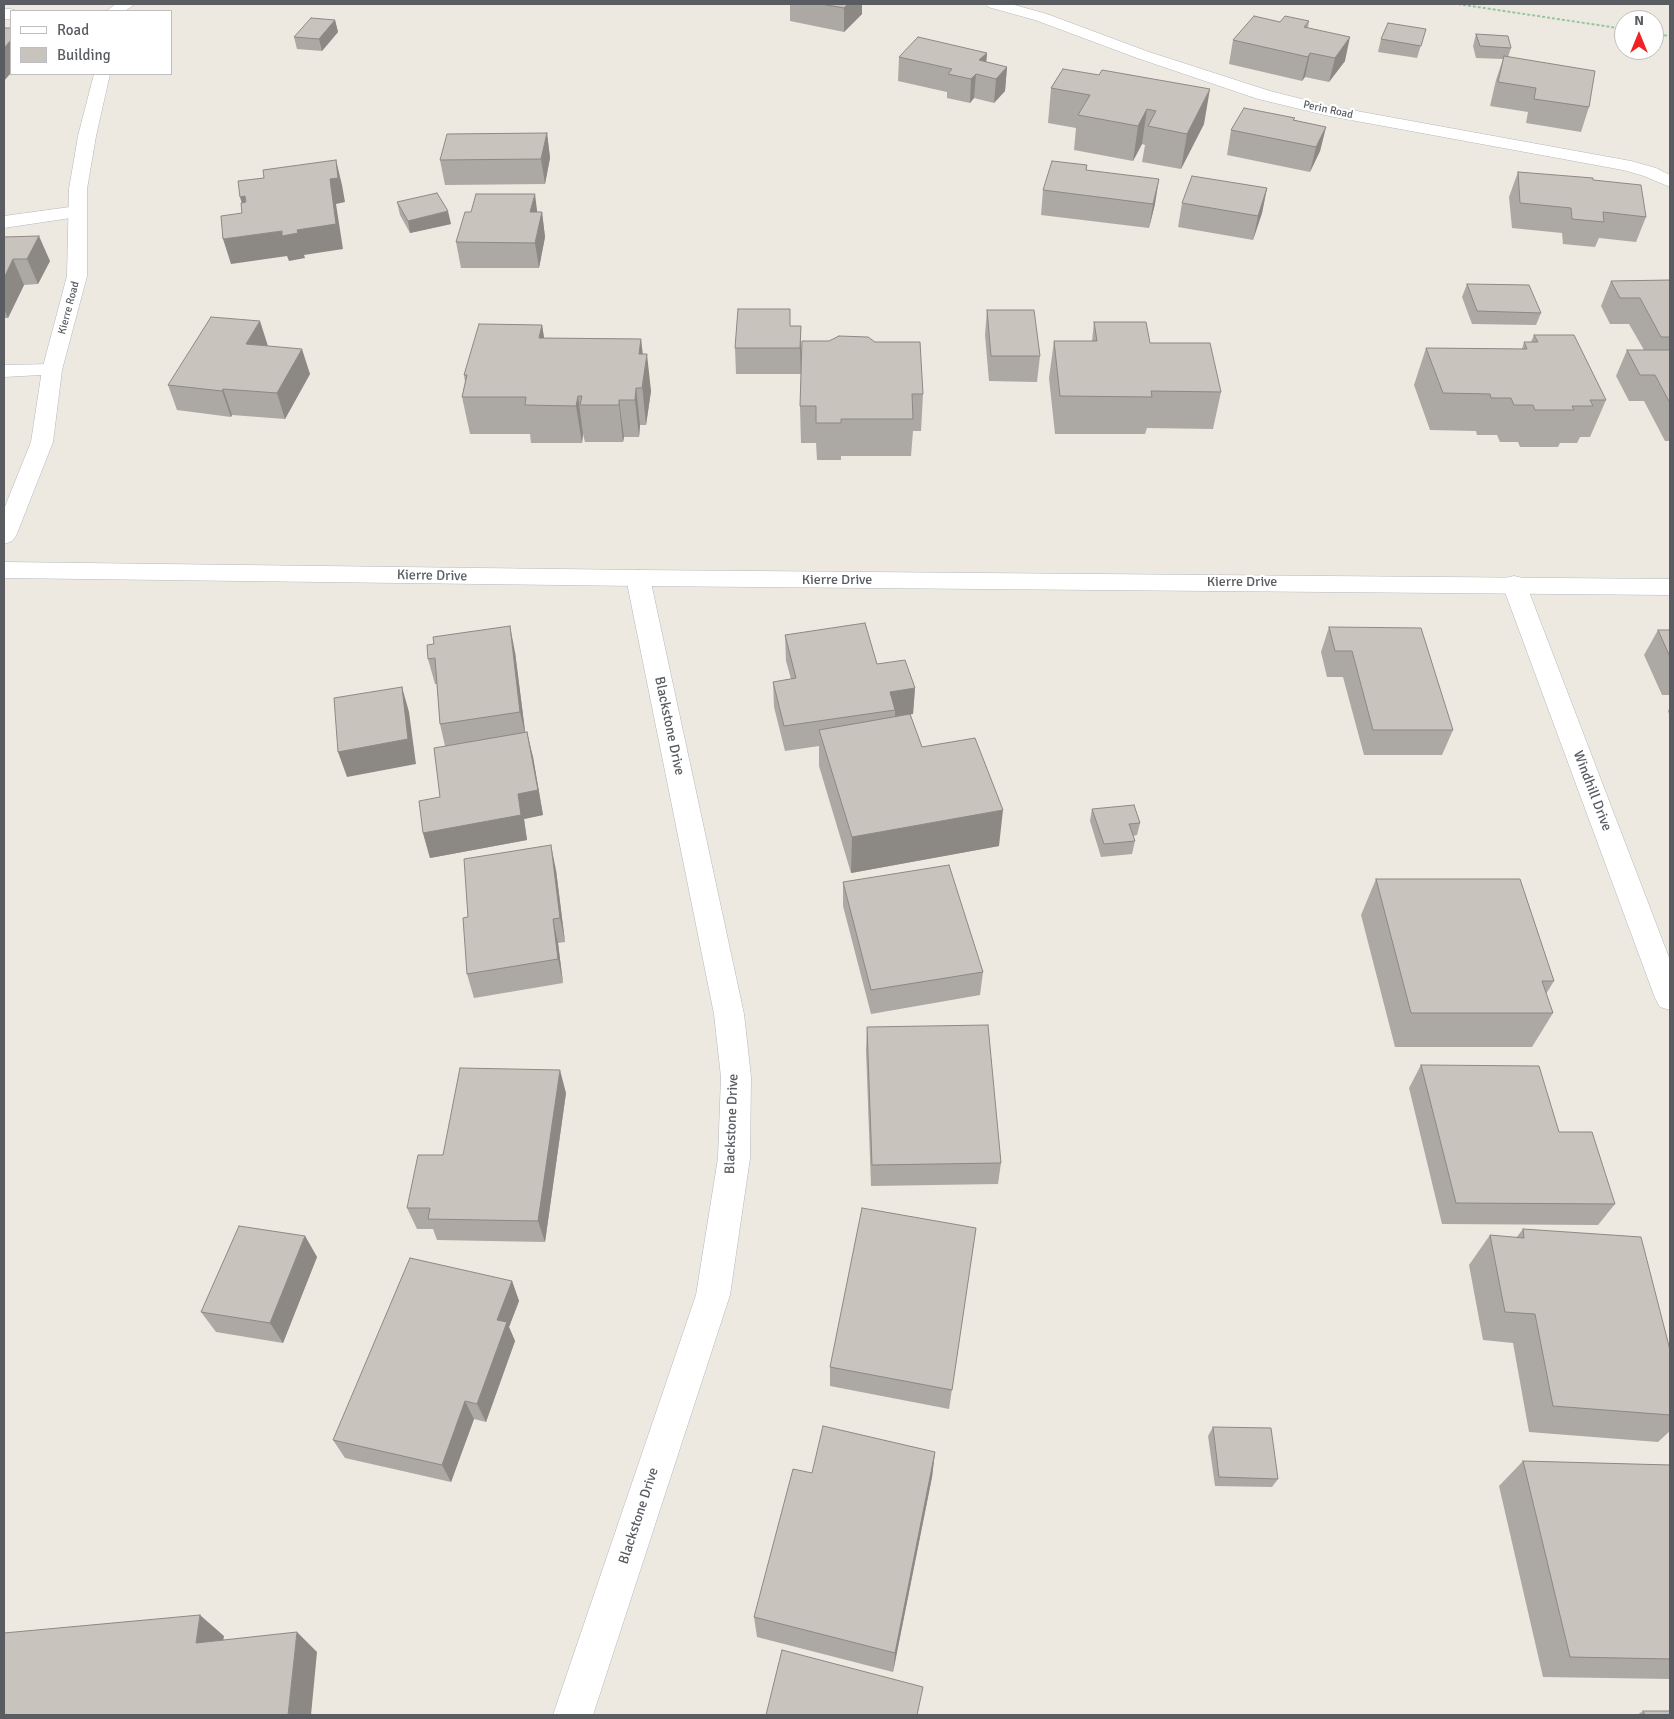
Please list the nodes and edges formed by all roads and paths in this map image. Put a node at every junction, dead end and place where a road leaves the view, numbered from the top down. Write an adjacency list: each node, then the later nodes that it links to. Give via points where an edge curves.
1 (127, 4): 4 (street)
2 (994, 4): 7 (street, Perin Road, via 1041,17 1264,95 1329,111 1626,165)
3 (1458, 4): 5 (path)
4 (116, 10)
5 (1614, 27)
6 (102, 75): 8 (street, Kierre Road, via 86,145)
7 (1670, 182)
8 (77, 212): 9 (street); 10 (street, Kierre Road, via 77,276)
9 (4, 222)
10 (52, 370): 11 (street); 12 (street, Kierre Road, via 42,442)
11 (4, 371)
12 (4, 536)
13 (4, 570): 14 (street, Kierre Drive)
14 (638, 578): 15 (street, Kierre Drive); 18 (street, Blackstone Drive, via 729,1014 736,1078 734,1158 713,1295)
15 (1514, 584): 16 (street, Kierre Drive); 17 (street, Windhill Drive)
16 (1670, 586)
17 (1670, 998)
18 (573, 1715)

